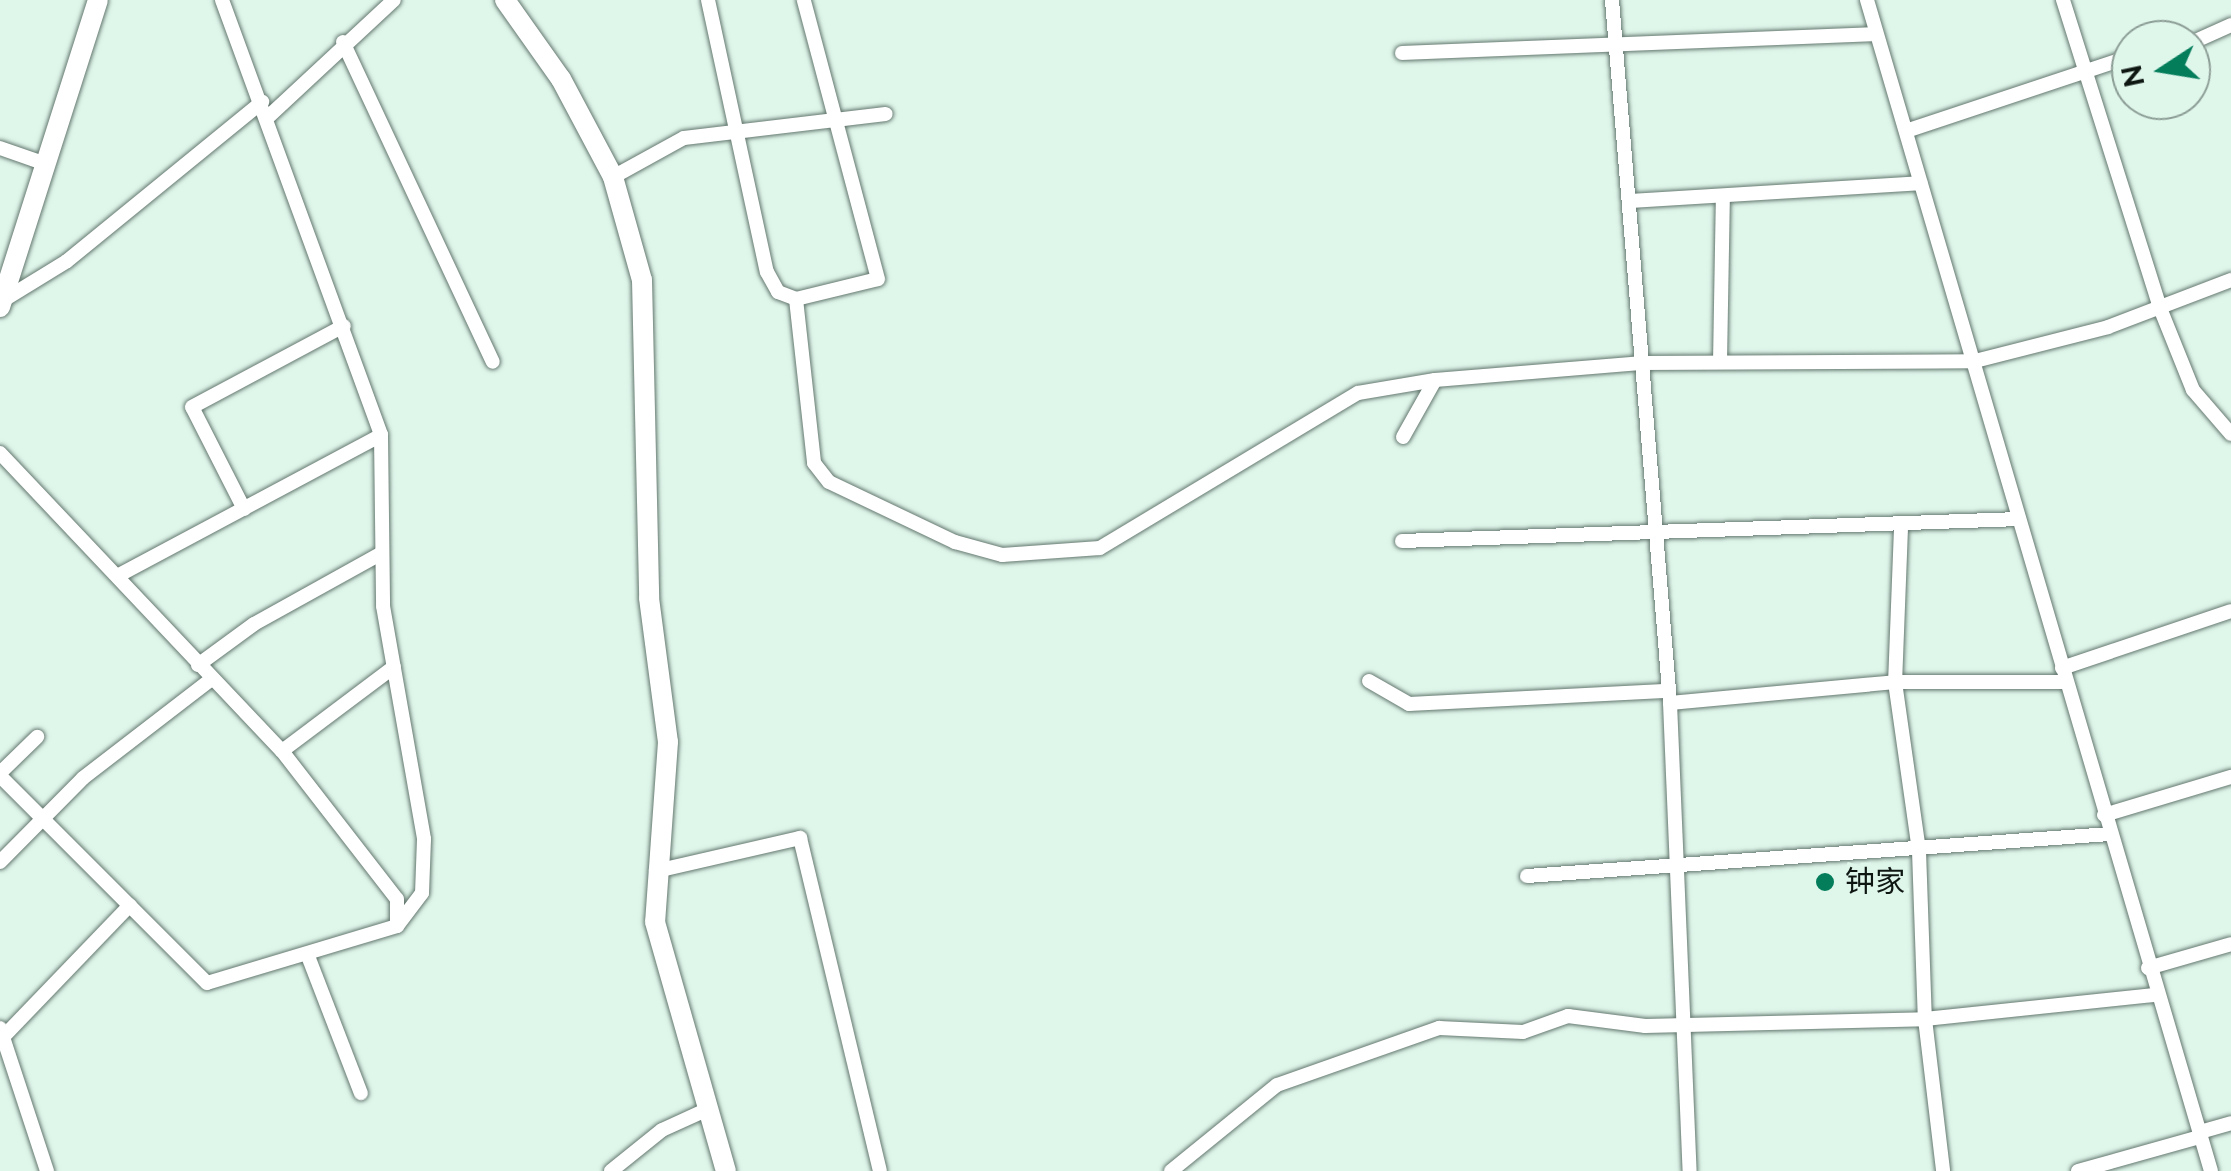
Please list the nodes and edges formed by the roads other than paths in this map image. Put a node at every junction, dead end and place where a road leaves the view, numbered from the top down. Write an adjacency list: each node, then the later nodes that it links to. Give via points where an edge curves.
1 (98, 0): 23 (street)
2 (222, 0): 16 (street)
3 (394, 0): 12 (street)
4 (505, 0): 24 (street, via 562,79)
5 (708, 0): 20 (street)
6 (804, 0): 19 (street)
7 (1612, 0): 11 (street)
8 (1867, 0): 10 (street)
9 (2063, 0): 15 (street)
10 (1871, 34): 11 (street); 21 (street)
11 (1614, 41): 13 (street); 27 (street)
12 (344, 42): 18 (street); 34 (street)
13 (1402, 53)
14 (2111, 60): 15 (street)
15 (2089, 65): 21 (street); 31 (street)
16 (262, 102): 18 (street); 30 (street, via 82,249)
17 (886, 114): 19 (street)
18 (268, 118): 32 (street)
19 (839, 118): 20 (street); 29 (street, via 878,278)
20 (735, 130): 24 (street, via 684,138); 29 (street, via 767,272 778,292)
21 (1906, 131): 25 (street)
22 (0, 148): 23 (street)
23 (43, 163): 30 (street)
24 (613, 177): 67 (street, via 642,280 649,598 668,742)
25 (1920, 182): 26 (street); 33 (street)
26 (1724, 196): 27 (street); 35 (street)
27 (1629, 202): 36 (street)
28 (2231, 280): 31 (street)
29 (796, 299): 37 (street, via 818,475 955,542 1002,555 1100,548 1358,393)
30 (1, 304)
31 (2160, 308): 33 (street); 38 (street, via 2193,390)
32 (344, 326): 39 (street); 42 (street, via 192,407)
33 (1974, 361): 35 (street); 43 (street)
34 (493, 362)
35 (1720, 362): 36 (street)
36 (1640, 363): 37 (street); 45 (street)
37 (1435, 380): 40 (street)
38 (2231, 434)
39 (380, 435): 42 (street); 47 (street)
40 (1403, 437)
41 (0, 453): 48 (street)
42 (244, 508): 48 (street)
43 (2019, 519): 44 (street); 52 (street)
44 (1900, 528): 45 (street); 55 (street)
45 (1656, 531): 46 (street); 56 (street)
46 (1402, 541)
47 (382, 553): 50 (street, via 254,624); 51 (street)
48 (121, 574): 50 (street)
49 (2231, 611): 52 (street)
50 (198, 666): 53 (street)
51 (394, 667): 58 (street); 70 (street, via 424,839 422,893)
52 (2064, 675): 55 (street); 61 (street)
53 (209, 681): 58 (street); 62 (street)
54 (1368, 682): 56 (street, via 1409,704)
55 (1895, 682): 56 (street); 64 (street)
56 (1669, 697): 66 (street)
57 (37, 737): 59 (street)
58 (282, 750): 70 (street, via 396,899)
59 (0, 774): 62 (street)
60 (2231, 777): 61 (street)
61 (2104, 815): 63 (street)
62 (43, 818): 65 (street); 69 (street)
63 (2110, 834): 64 (street); 73 (street)
64 (1919, 851): 66 (street); 75 (street)
65 (0, 862)
66 (1675, 864): 68 (street); 76 (street)
67 (656, 870): 79 (street, via 666,975); 85 (street, via 800,838)
68 (1527, 876)
69 (130, 905): 72 (street, via 208,983); 77 (street)
70 (397, 926): 72 (street)
71 (2231, 944): 73 (street)
72 (308, 956): 78 (street)
73 (2148, 968): 74 (street)
74 (2154, 994): 75 (street); 81 (street)
75 (1925, 1018): 76 (street); 88 (street)
76 (1681, 1026): 86 (street, via 1568,1016 1523,1032 1440,1028 1277,1085); 87 (street)
77 (2, 1032): 82 (street)
78 (360, 1092)
79 (708, 1108): 83 (street, via 662,1130); 84 (street)
80 (2231, 1123): 81 (street)
81 (2200, 1135): 89 (street); 90 (street)
82 (47, 1170)
83 (611, 1171)
84 (726, 1171)
85 (880, 1171)
86 (1172, 1171)
87 (1690, 1171)
88 (1943, 1171)
89 (2078, 1171)
90 (2211, 1171)

